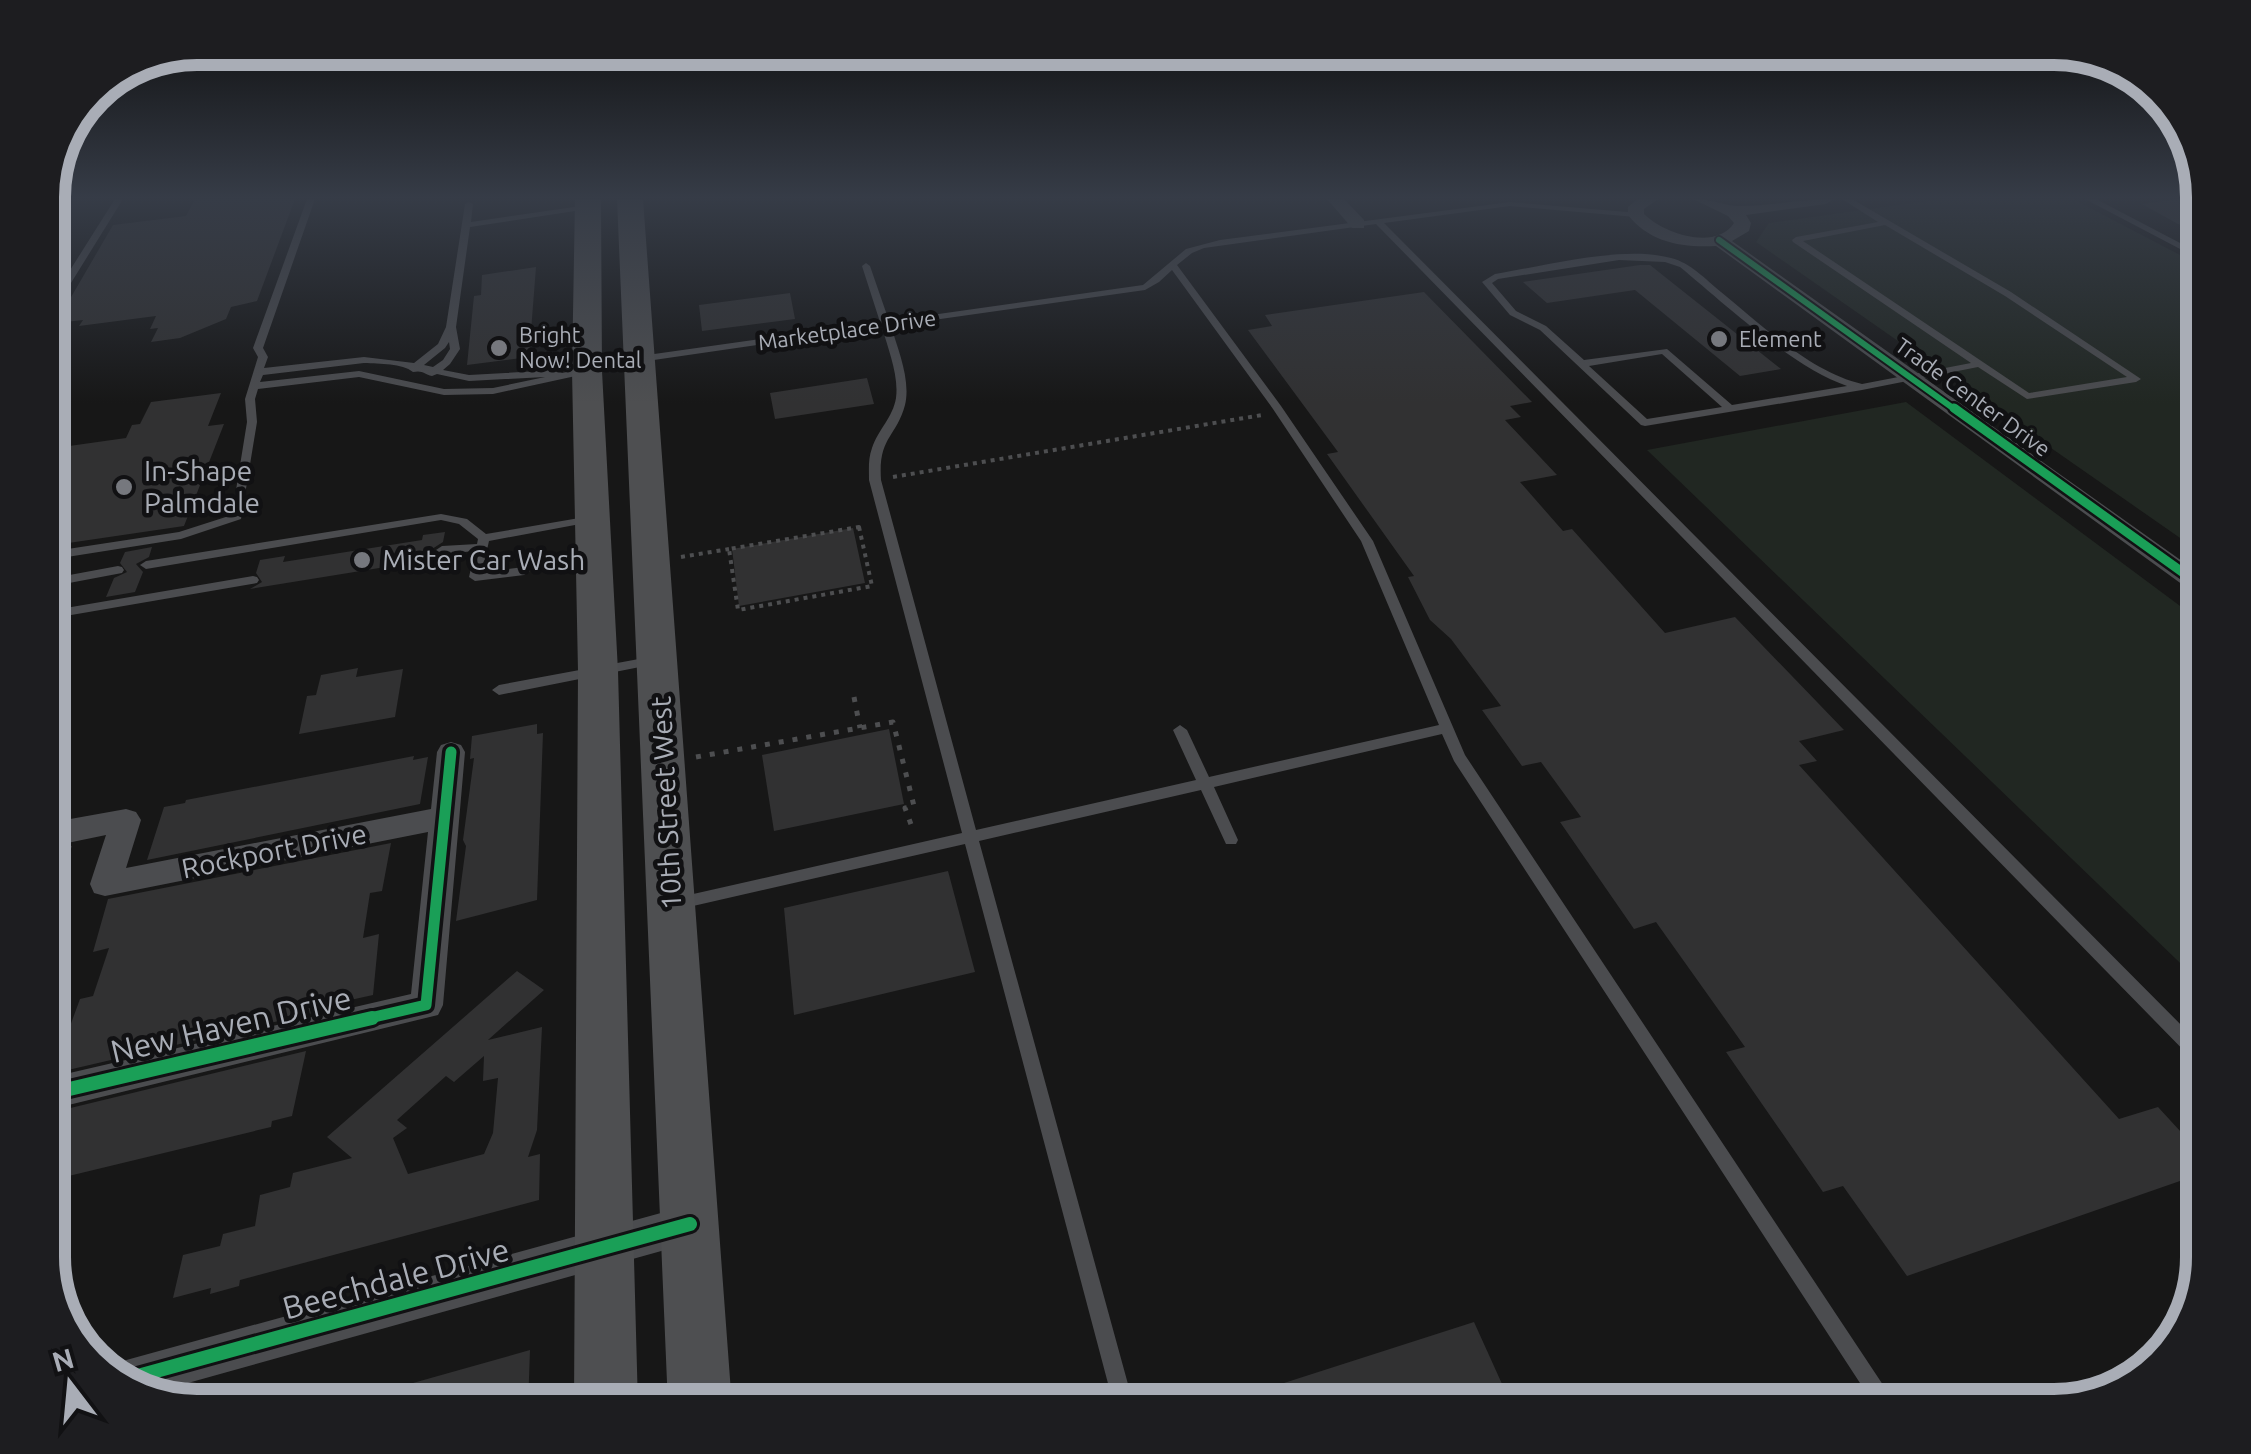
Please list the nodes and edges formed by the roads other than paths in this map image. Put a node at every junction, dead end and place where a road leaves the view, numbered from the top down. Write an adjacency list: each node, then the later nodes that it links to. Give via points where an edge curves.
1 (866, 266): 14 (lane)
2 (287, 267): 21 (lane, via 258,348)
3 (460, 267): 15 (lane)
4 (588, 267): 20 (main road)
5 (1172, 267): 14 (lane, Marketplace Drive, via 1145,287)
6 (1174, 267): 42 (lane, via 1367,541)
7 (1422, 267): 51 (lane)
8 (1568, 267): 17 (lane, via 1488,279 1514,312)
9 (1685, 267): 26 (lane, via 1835,380)
10 (1757, 267): 23 (street, Trade Center Drive)
11 (1836, 267): 18 (lane)
12 (1961, 267): 18 (lane, via 2136,379 2027,396)
13 (634, 268): 16 (main road, 10th Street West)
14 (883, 324): 16 (lane, Marketplace Drive); 48 (lane, via 902,382 901,402 880,437 875,480)
15 (451, 326): 19 (lane, via 442,346); 22 (lane, via 455,349)
16 (640, 359): 20 (lane, Marketplace Drive); 39 (main road, 10th Street West)
17 (1580, 364): 27 (lane, via 1664,352); 27 (lane, via 1645,422)
18 (1980, 364): 23 (lane)
19 (414, 366): 21 (lane, via 357,360); 22 (lane); 24 (lane)
20 (588, 370): 22 (lane, via 476,378); 24 (lane, via 478,393); 28 (main road)
21 (259, 372): 25 (lane)
22 (436, 372): 24 (lane)
23 (1912, 378): 26 (lane); 35 (street, Trade Center Drive)
24 (406, 383): 25 (lane, via 353,374)
25 (254, 386): 31 (lane, via 238,518 181,535)
26 (1856, 388): 27 (lane)
27 (1731, 410)
28 (592, 519): 29 (lane); 40 (main road)
29 (482, 542): 30 (lane); 32 (lane, via 463,520 441,517); 34 (lane, via 475,577)
30 (442, 550)
31 (65, 553)
32 (146, 565)
33 (118, 570): 36 (lane)
34 (524, 571)
35 (2186, 575)
36 (65, 580)
37 (253, 580): 38 (lane)
38 (65, 612)
39 (658, 660): 40 (lane); 50 (main road, 10th Street West)
40 (598, 672): 41 (lane); 54 (main road)
41 (499, 690)
42 (1444, 729): 45 (lane); 59 (lane)
43 (1180, 730): 45 (lane)
44 (451, 752): 46 (street)
45 (1204, 783): 48 (lane); 49 (lane)
46 (444, 818): 47 (street, Rockport Drive, via 106,884 126,820); 52 (street, New Haven Drive, via 426,1005)
47 (65, 832)
48 (971, 836): 50 (lane); 58 (lane)
49 (1231, 840)
50 (672, 905): 53 (main road, 10th Street West)
51 (2186, 1040)
52 (65, 1090)
53 (690, 1224): 54 (street, Beechdale Drive); 57 (main road, 10th Street West)
54 (606, 1247): 55 (street, Beechdale Drive); 56 (main road)
55 (140, 1375)
56 (606, 1389)
57 (699, 1389)
58 (1119, 1389)
59 (1877, 1389)

